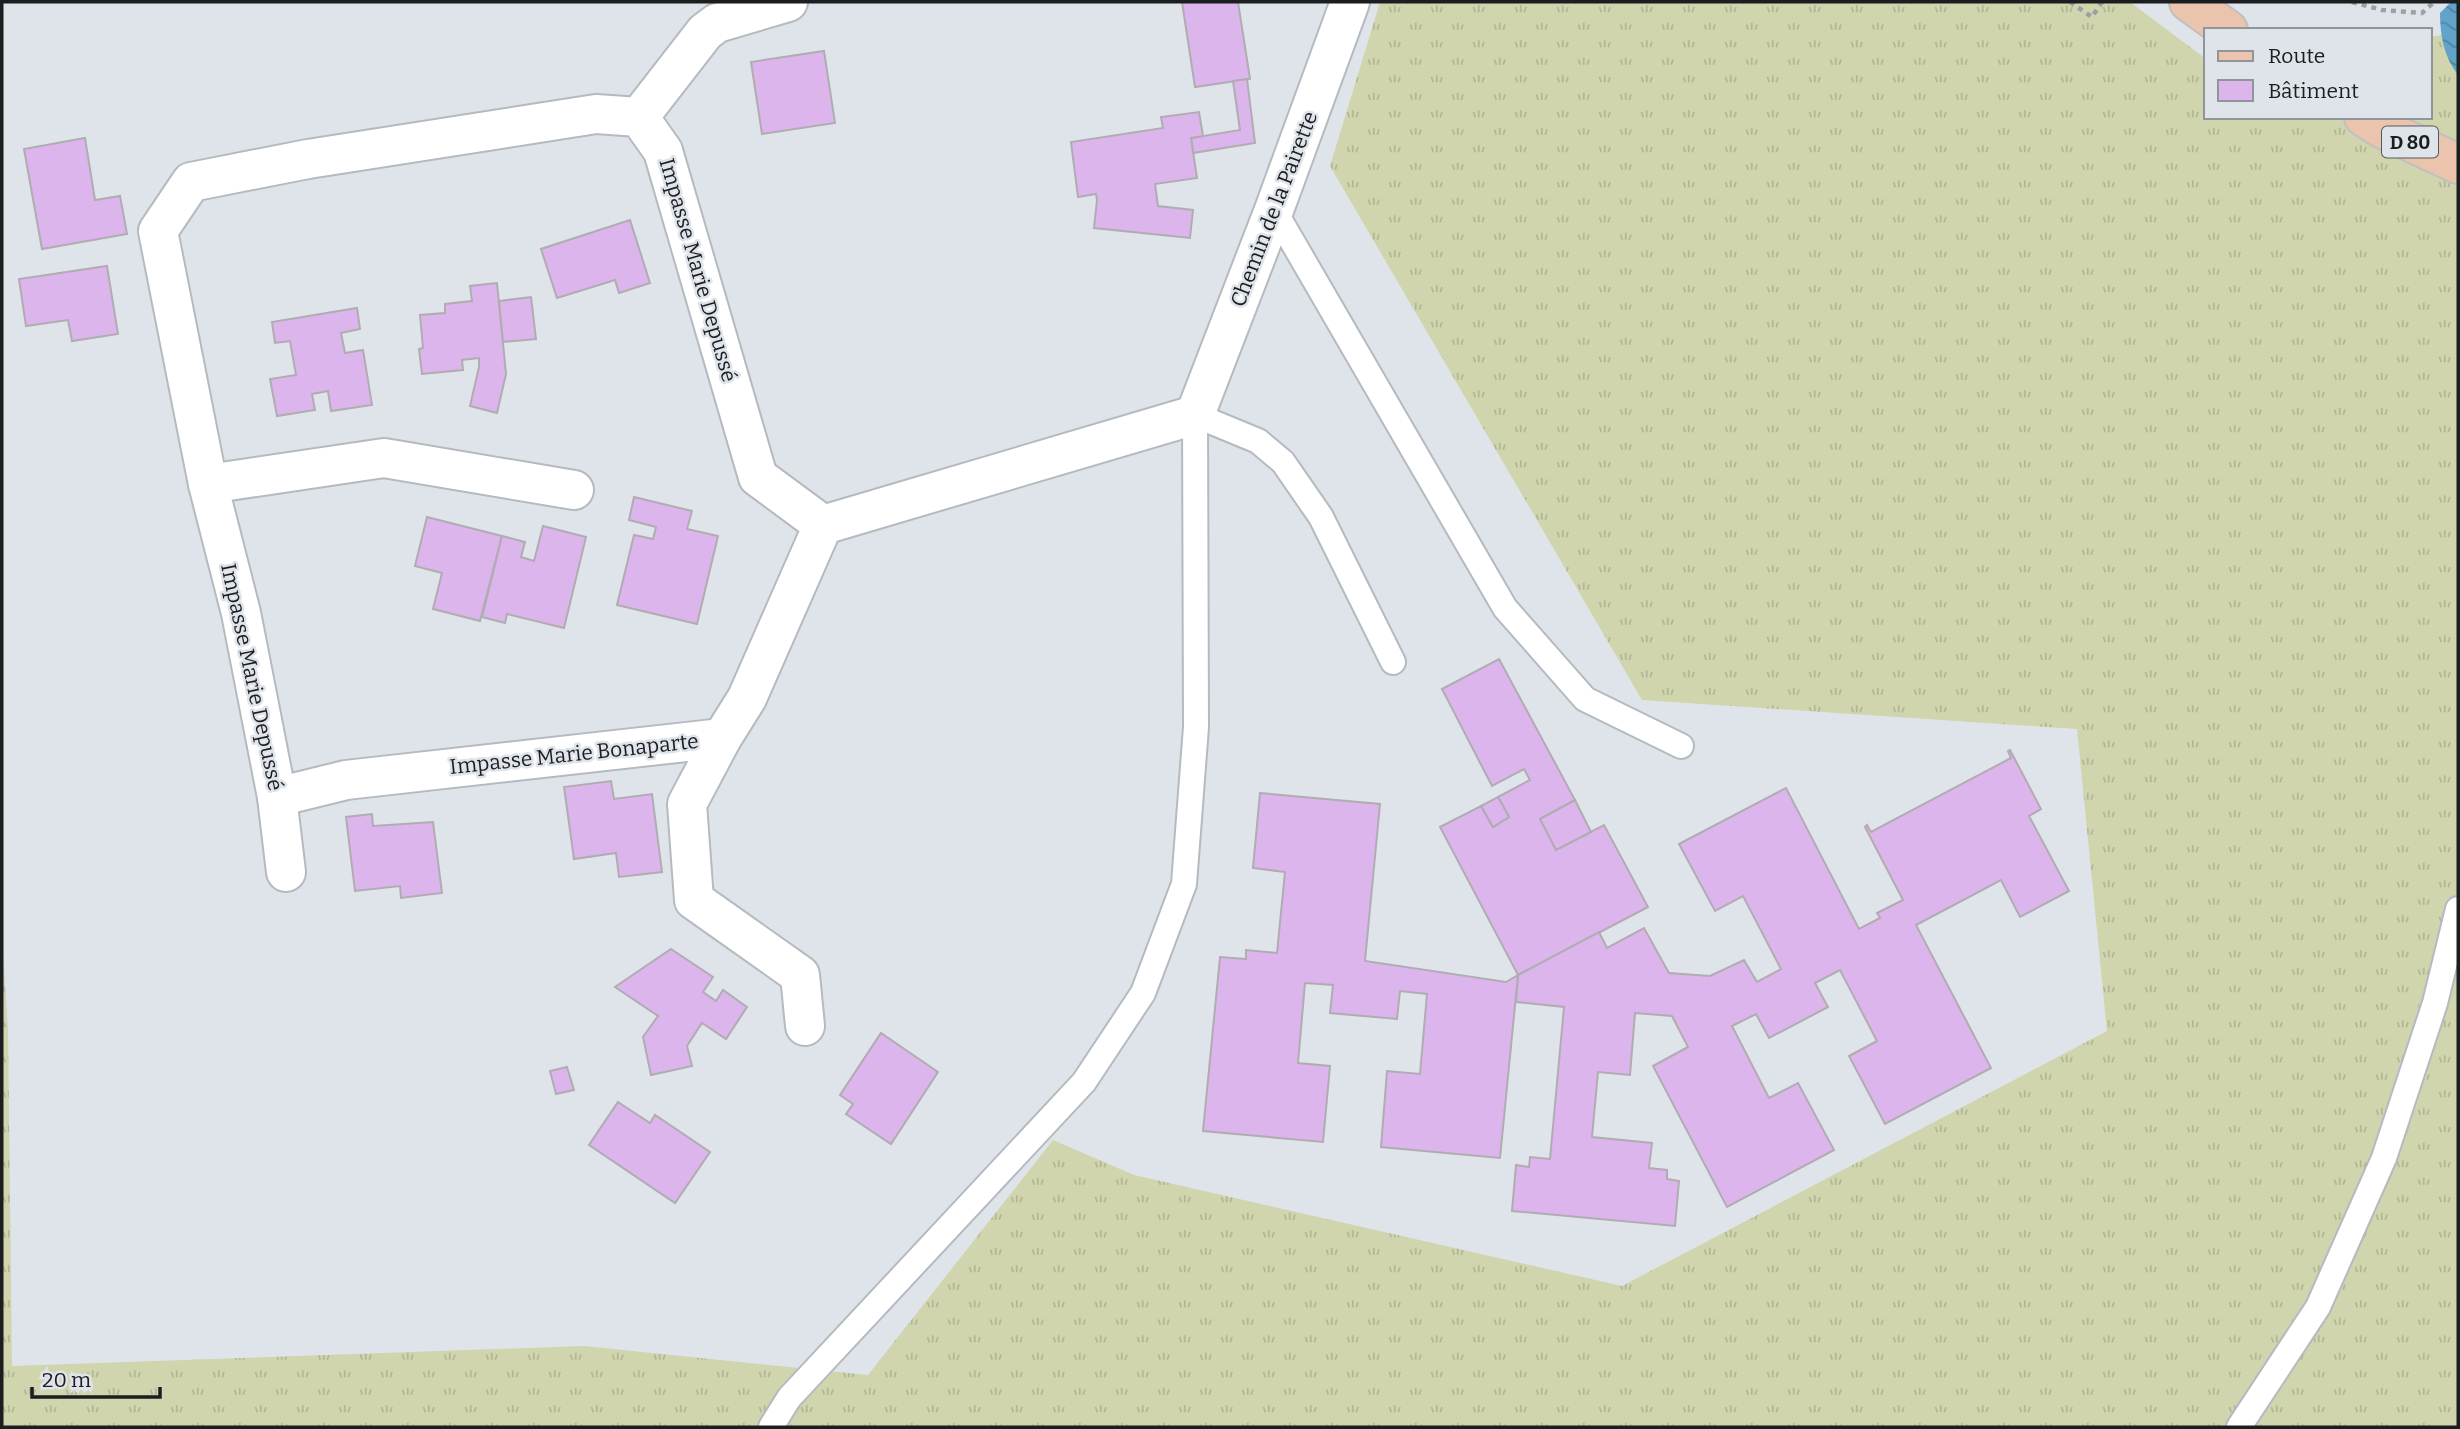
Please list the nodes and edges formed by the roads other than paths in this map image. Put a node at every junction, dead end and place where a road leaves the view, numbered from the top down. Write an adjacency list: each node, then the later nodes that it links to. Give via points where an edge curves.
1 (788, 2): 5 (street, via 717,23 705,32)
2 (1350, 2): 8 (street, Chemin de la Pairette)
3 (2189, 2): 4 (main road)
4 (2225, 28)
5 (639, 117): 10 (street, Impasse Marie Depussé, via 596,114 191,182 158,231); 12 (street, Impasse Marie Depussé, via 663,151 758,478)
6 (2367, 119): 7 (main road, D 80)
7 (2458, 164)
8 (1274, 210): 9 (street, Chemin de la Pairette); 15 (lane, via 1505,608 1585,699)
9 (1195, 415): 12 (street); 13 (lane, via 1258,441 1283,462 1321,517); 20 (lane, via 1196,727 1184,884 1143,993 1084,1082 789,1398)
10 (208, 484): 11 (street, via 384,458); 16 (street, Impasse Marie Depussé, via 241,613)
11 (574, 490)
12 (823, 524): 14 (street, Impasse Marie Bonaparte, via 747,698)
13 (1393, 662)
14 (722, 738): 16 (street, Impasse Marie Bonaparte, via 346,780); 19 (street, via 687,804 694,900 800,975)
15 (1681, 746)
16 (277, 797): 17 (street, Impasse Marie Depussé)
17 (286, 872)
18 (2458, 909): 21 (lane, via 2435,1003 2384,1158 2318,1307)
19 (805, 1026)
20 (771, 1427)
21 (2239, 1427)

